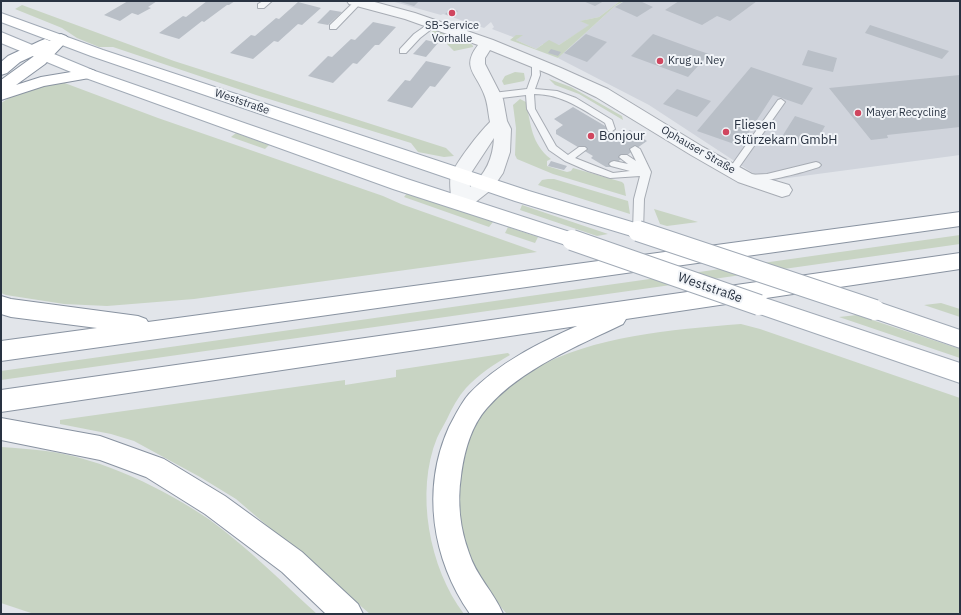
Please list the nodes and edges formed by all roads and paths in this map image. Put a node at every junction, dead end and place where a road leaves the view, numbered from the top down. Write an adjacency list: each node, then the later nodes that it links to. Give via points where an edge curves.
1 (268, 1): 3 (lane)
2 (356, 2): 5 (street, Ophauser Straße); 6 (lane)
3 (261, 6)
4 (1, 17): 8 (main road, Weststraße)
5 (434, 24): 9 (street, Ophauser Straße); 10 (lane, via 417,36)
6 (333, 27)
7 (1, 37): 11 (main road, Weststraße)
8 (61, 39): 11 (main road); 31 (main road, Weststraße)
9 (488, 44): 12 (street, Ophauser Straße); 17 (street, via 480,52 477,63)
10 (403, 51)
11 (38, 53): 14 (main road, via 14,59); 15 (main road, Weststraße); 16 (main road)
12 (502, 61): 13 (street, Ophauser Straße); 17 (street)
13 (535, 64): 18 (lane, via 536,75); 30 (street, Ophauser Straße, via 602,93)
14 (1, 70)
15 (90, 74): 19 (main road, via 41,82); 34 (main road, Weststraße, via 400,184)
16 (1, 88)
17 (490, 89): 18 (lane); 21 (street, via 497,106)
18 (530, 92): 22 (lane, via 549,92 572,100 610,122); 26 (lane, via 531,109 544,135 552,148)
19 (1, 95)
20 (781, 102): 30 (lane)
21 (498, 123): 31 (street); 32 (street, via 502,127 503,138 499,161)
22 (611, 129)
23 (582, 149): 26 (lane)
24 (635, 149): 29 (lane)
25 (624, 157): 29 (lane)
26 (568, 159): 29 (lane, via 613,176)
27 (614, 164): 29 (lane)
28 (816, 165): 30 (lane, via 766,177)
29 (646, 172): 36 (lane, via 639,199)
30 (738, 174): 33 (street, Ophauser Straße)
31 (460, 176): 32 (main road, Weststraße); 34 (street)
32 (485, 184): 34 (street); 36 (main road, Weststraße)
33 (782, 190)
34 (461, 203): 43 (main road, Weststraße, bridge)
35 (960, 219): 40 (main road)
36 (638, 231): 41 (main road, Weststraße, bridge)
37 (960, 261): 39 (main road)
38 (1, 305): 40 (main road)
39 (632, 309): 44 (main road); 47 (main road, via 539,356 507,376 478,402 461,428 449,460 444,497 450,541 463,574)
40 (165, 328): 42 (main road)
41 (960, 339)
42 (1, 351)
43 (960, 373)
44 (1, 401)
45 (1, 429): 46 (main road, via 100,448 155,468 215,505 292,562)
46 (348, 614)
47 (488, 614)

